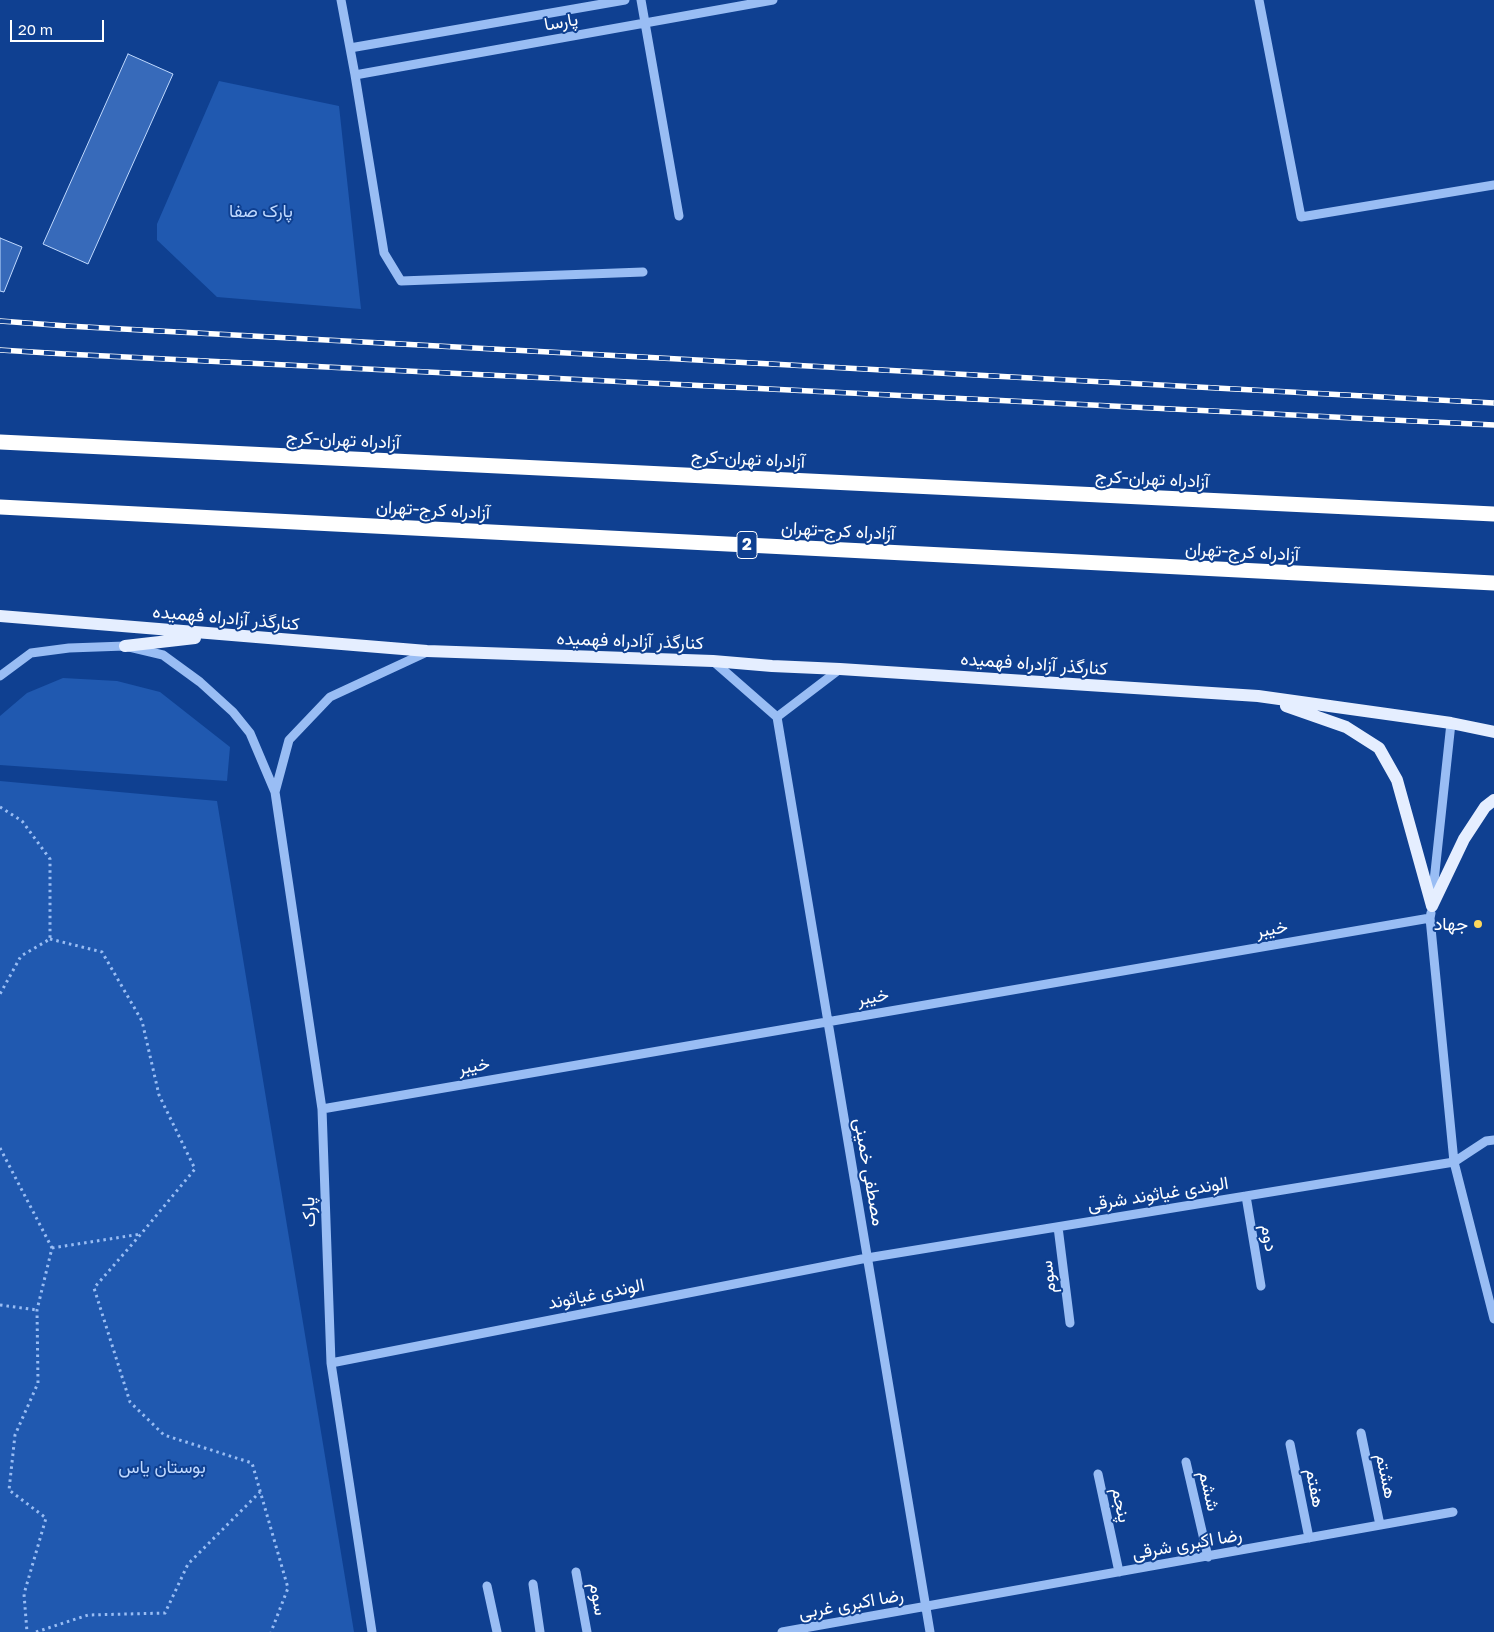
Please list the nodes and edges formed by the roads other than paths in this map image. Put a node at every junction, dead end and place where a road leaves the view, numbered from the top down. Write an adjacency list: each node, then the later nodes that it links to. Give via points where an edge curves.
1 (340, 0): 7 (street)
2 (625, 0): 7 (street, پارسا)
3 (641, 0): 6 (street)
4 (773, 0): 6 (street, پارسا)
5 (1259, 0): 9 (street, via 1301,217)
6 (645, 23): 8 (street, پارسا); 10 (street)
7 (350, 48): 8 (street)
8 (355, 75): 11 (street, via 384,253 401,281)
9 (1494, 185)
10 (679, 216)
11 (643, 272)
12 (0, 442): 14 (highway, آزادراه تهران-کرج)
13 (0, 508): 15 (highway, آزادراه کرج-تهران / 2)
14 (1494, 514)
15 (1494, 583)
16 (0, 616): 17 (main road, کنارگذر آزادراه فهمیده)
17 (222, 635): 18 (main road); 19 (main road, کنارگذر آزادراه فهمیده)
18 (125, 646): 22 (street, via 32,653); 27 (street, via 162,655 200,682 233,712 250,733)
19 (427, 651): 20 (main road, کنارگذر آزادراه فهمیده); 27 (street, via 330,697 290,740)
20 (713, 661): 21 (main road, کنارگذر آزادراه فهمیده); 24 (street)
21 (840, 668): 23 (main road, کنارگذر آزادراه فهمیده); 24 (street)
22 (0, 676)
23 (1258, 696): 25 (main road); 29 (main road, via 1346,726 1379,748 1397,780)
24 (777, 716): 30 (street, مصطفی خمینی)
25 (1451, 723): 26 (main road); 29 (street)
26 (1494, 732)
27 (275, 792): 31 (street, پارک)
28 (1494, 800): 29 (main road, via 1485,807 1464,839)
29 (1431, 912): 30 (street, خیبر); 33 (street)
30 (828, 1022): 31 (street, خیبر); 36 (street, مصطفی خمینی)
31 (322, 1109): 40 (street, پارک)
32 (1494, 1140): 33 (street)
33 (1454, 1162): 34 (street, الوندی غیاثوند شرقی); 38 (street)
34 (1246, 1196): 35 (street, الوندی غیاثوند شرقی); 37 (street, دوم)
35 (1058, 1227): 36 (street, الوندی غیاثوند شرقی); 39 (street, سوم)
36 (867, 1258): 40 (street, الوندی غیاثوند); 53 (street, مصطفی خمینی)
37 (1261, 1286)
38 (1494, 1319)
39 (1070, 1323)
40 (331, 1363): 54 (street, پارک)
41 (1361, 1433): 46 (street, هشتم)
42 (1290, 1444): 47 (street, هفتم)
43 (1186, 1462): 48 (street, ششم)
44 (1098, 1474): 50 (street, پنجم)
45 (1453, 1512): 46 (street, رضا اکبری شرقی)
46 (1380, 1525): 47 (street, رضا اکبری شرقی)
47 (1309, 1538): 48 (street, رضا اکبری شرقی)
48 (1208, 1557): 50 (street, رضا اکبری شرقی)
49 (576, 1572): 57 (street, سوم)
50 (1119, 1572): 53 (street, رضا اکبری شرقی)
51 (534, 1584): 56 (street)
52 (487, 1586): 55 (street)
53 (926, 1607): 58 (street, رضا اکبری غربی); 59 (street, مصطفی خمینی)
54 (372, 1632)
55 (497, 1632)
56 (540, 1632)
57 (587, 1632)
58 (782, 1632)
59 (930, 1632)

